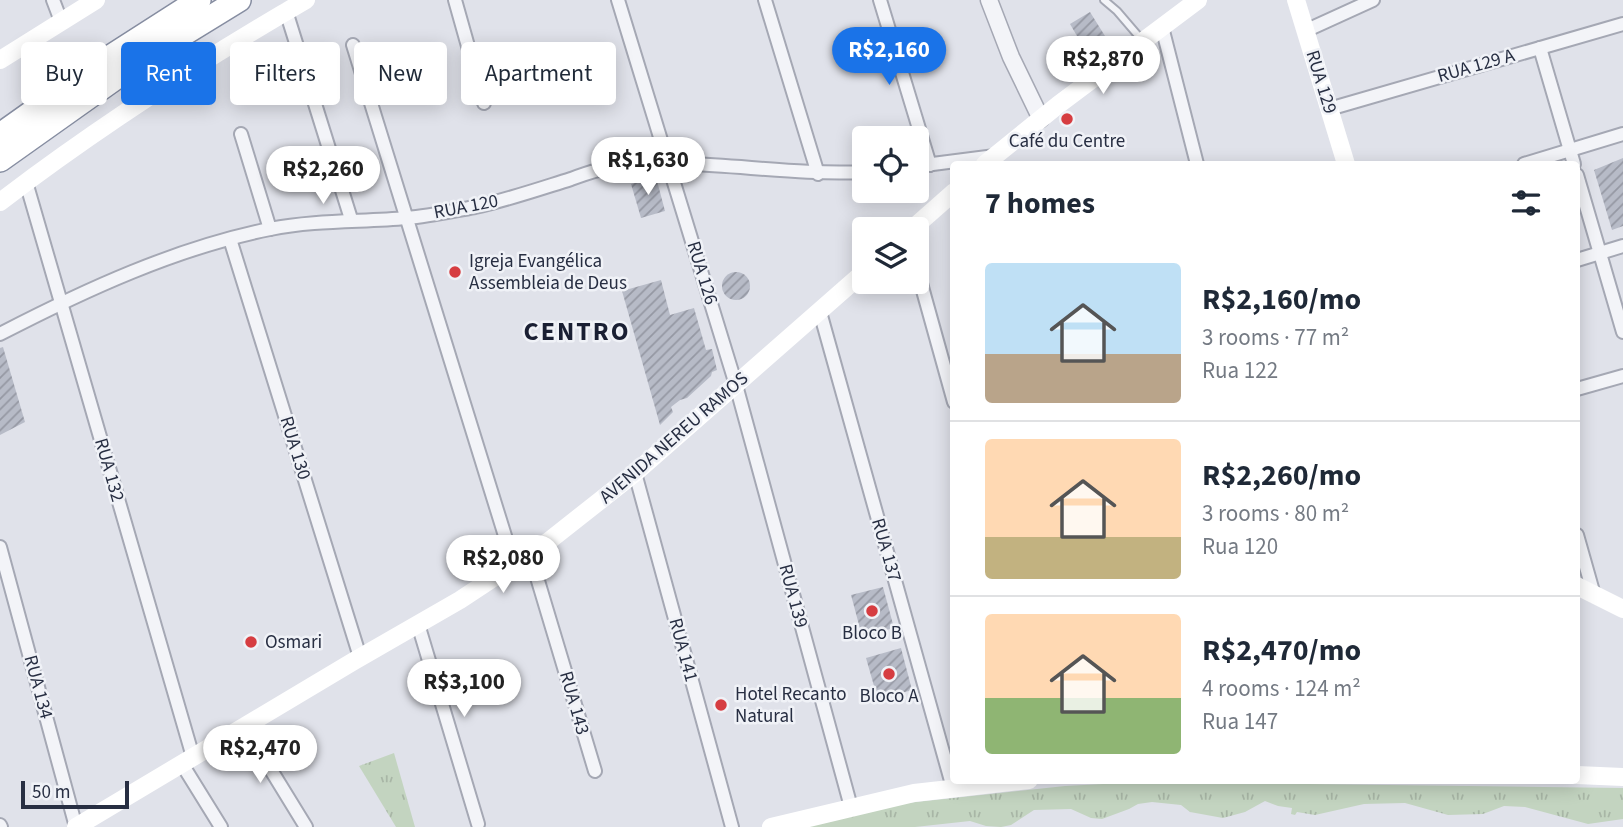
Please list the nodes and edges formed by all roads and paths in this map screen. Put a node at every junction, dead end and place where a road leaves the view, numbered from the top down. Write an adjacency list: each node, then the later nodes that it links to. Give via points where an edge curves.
1 (53, 0): 16 (street)
2 (96, 0): 16 (main road)
3 (199, 0): 30 (highway)
4 (239, 0): 32 (highway, via 138,62)
5 (306, 0): 15 (main road)
6 (455, 0): 21 (street)
7 (618, 0): 38 (street, RUA 126)
8 (765, 0): 42 (street)
9 (880, 0): 27 (street)
10 (989, 0): 26 (street)
11 (1104, 0): 20 (lane)
12 (1198, 0): 18 (main road)
13 (1296, 0): 19 (main road, RUA 129)
14 (1373, 0): 19 (street)
15 (286, 11): 43 (main road); 49 (street)
16 (61, 21): 24 (main road)
17 (1623, 24): 23 (street, RUA 129 A)
18 (1162, 27): 20 (main road); 34 (street)
19 (1305, 31): 25 (main road, RUA 129)
20 (1143, 41): 26 (main road)
21 (467, 42)
22 (353, 45): 48 (street)
23 (1540, 48): 25 (street, RUA 129 A); 31 (street)
24 (0, 60)
25 (1329, 109): 35 (main road, RUA 129)
26 (1041, 119): 33 (main road)
27 (913, 126)
28 (241, 134): 50 (street)
29 (1623, 134): 31 (street)
30 (0, 135)
31 (1570, 150): 36 (street); 37 (street)
32 (0, 160)
33 (994, 161)
34 (1196, 161)
35 (1345, 161)
36 (1534, 161)
37 (1573, 161)
38 (668, 163): 42 (street, RUA 120); 48 (street, RUA 120, via 620,165 476,207); 62 (street, RUA 126)
39 (950, 164): 40 (street)
40 (929, 166)
41 (852, 173): 42 (street, RUA 120)
42 (818, 174)
43 (26, 182): 46 (main road); 57 (street, RUA 132)
44 (1580, 185): 53 (street)
45 (950, 196): 47 (main road)
46 (0, 202)
47 (926, 217)
48 (406, 218): 49 (street, RUA 120); 69 (street)
49 (351, 219): 50 (street, RUA 120)
50 (270, 229): 51 (street, RUA 120)
51 (230, 239): 57 (street, RUA 120); 74 (street, RUA 130)
52 (1623, 246): 53 (street)
53 (1600, 253): 54 (street); 59 (street)
54 (1580, 260)
55 (852, 283): 58 (main road, AVENIDA NEREU RAMOS)
56 (924, 294): 63 (street)
57 (61, 303): 60 (street, RUA 120); 76 (street, RUA 132)
58 (820, 312): 62 (main road, AVENIDA NEREU RAMOS); 79 (street, RUA 137)
59 (1623, 332)
60 (0, 334)
61 (1623, 376): 64 (street)
62 (736, 385): 65 (main road, AVENIDA NEREU RAMOS); 84 (street, RUA 139)
63 (950, 388)
64 (1580, 388)
65 (635, 473): 68 (main road, AVENIDA NEREU RAMOS); 89 (street, RUA 141)
66 (1580, 546): 71 (street)
67 (0, 547): 86 (street, RUA 134)
68 (530, 554): 69 (main road, AVENIDA NEREU RAMOS); 77 (street, RUA 143)
69 (513, 565): 73 (main road, AVENIDA NEREU RAMOS)
70 (1580, 588): 71 (main road)
71 (1594, 595): 72 (main road)
72 (1623, 609)
73 (418, 624): 74 (main road, AVENIDA NEREU RAMOS); 85 (street)
74 (360, 657): 75 (main road, AVENIDA NEREU RAMOS)
75 (244, 726): 76 (main road, AVENIDA NEREU RAMOS); 88 (street)
76 (188, 760): 86 (main road, AVENIDA NEREU RAMOS); 87 (street, RUA 132)
77 (595, 771)
78 (1580, 775): 80 (main road)
79 (950, 777)
80 (1623, 777)
81 (952, 784): 83 (street, RUA 137)
82 (991, 784): 83 (main road)
83 (953, 788): 84 (main road)
84 (850, 807): 90 (main road)
85 (478, 824)
86 (76, 827)
87 (221, 827)
88 (306, 827)
89 (732, 827)
90 (771, 827)

